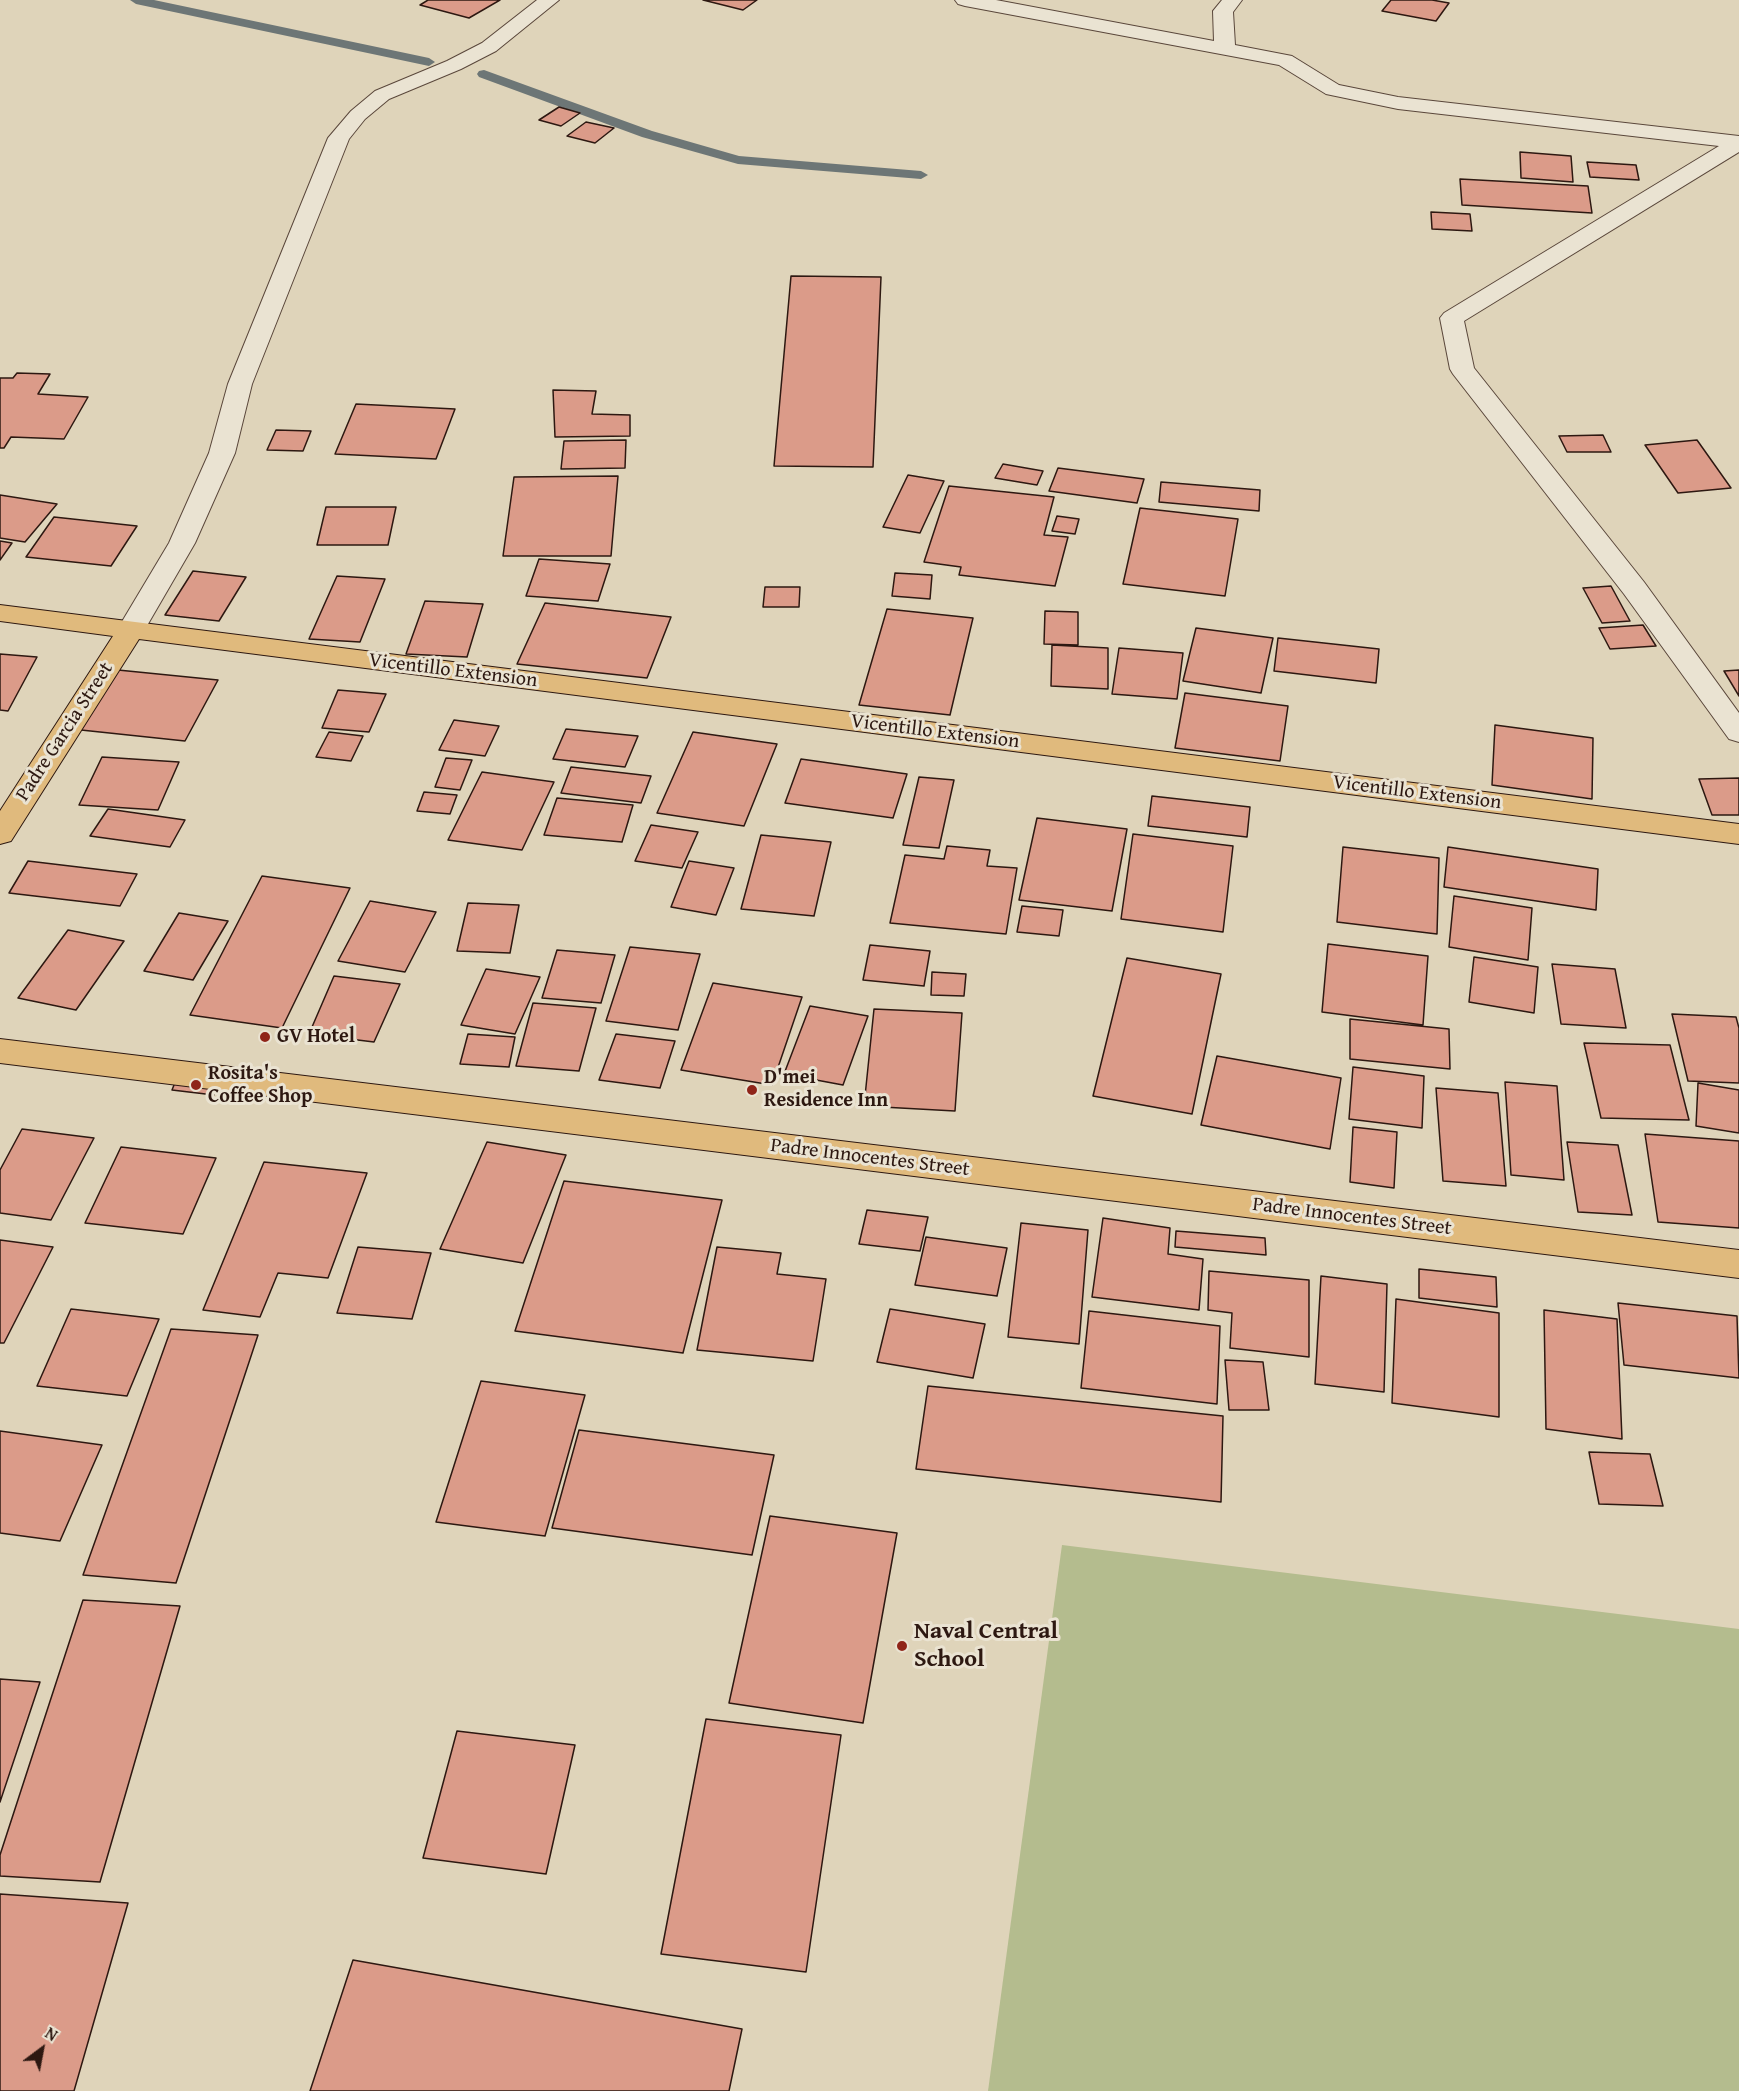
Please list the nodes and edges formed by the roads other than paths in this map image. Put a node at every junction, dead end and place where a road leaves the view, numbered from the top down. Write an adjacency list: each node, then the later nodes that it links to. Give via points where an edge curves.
1 (549, 0): 7 (street, via 489,47 382,95 339,138 240,384 222,453 182,543)
2 (965, 0): 4 (street)
3 (1232, 0): 4 (street, via 1223,11)
4 (1225, 49): 5 (street, via 1285,60 1333,90 1398,103)
5 (1739, 142): 8 (street, via 1452,318 1462,369 1635,588)
6 (0, 613): 7 (main road, Vicentillo Extension)
7 (131, 630): 9 (main road, Padre Garcia Street); 10 (main road, Vicentillo Extension)
8 (1739, 733)
9 (0, 834)
10 (1739, 834)
11 (0, 1051): 12 (main road, Padre Innocentes Street)
12 (1739, 1264)

